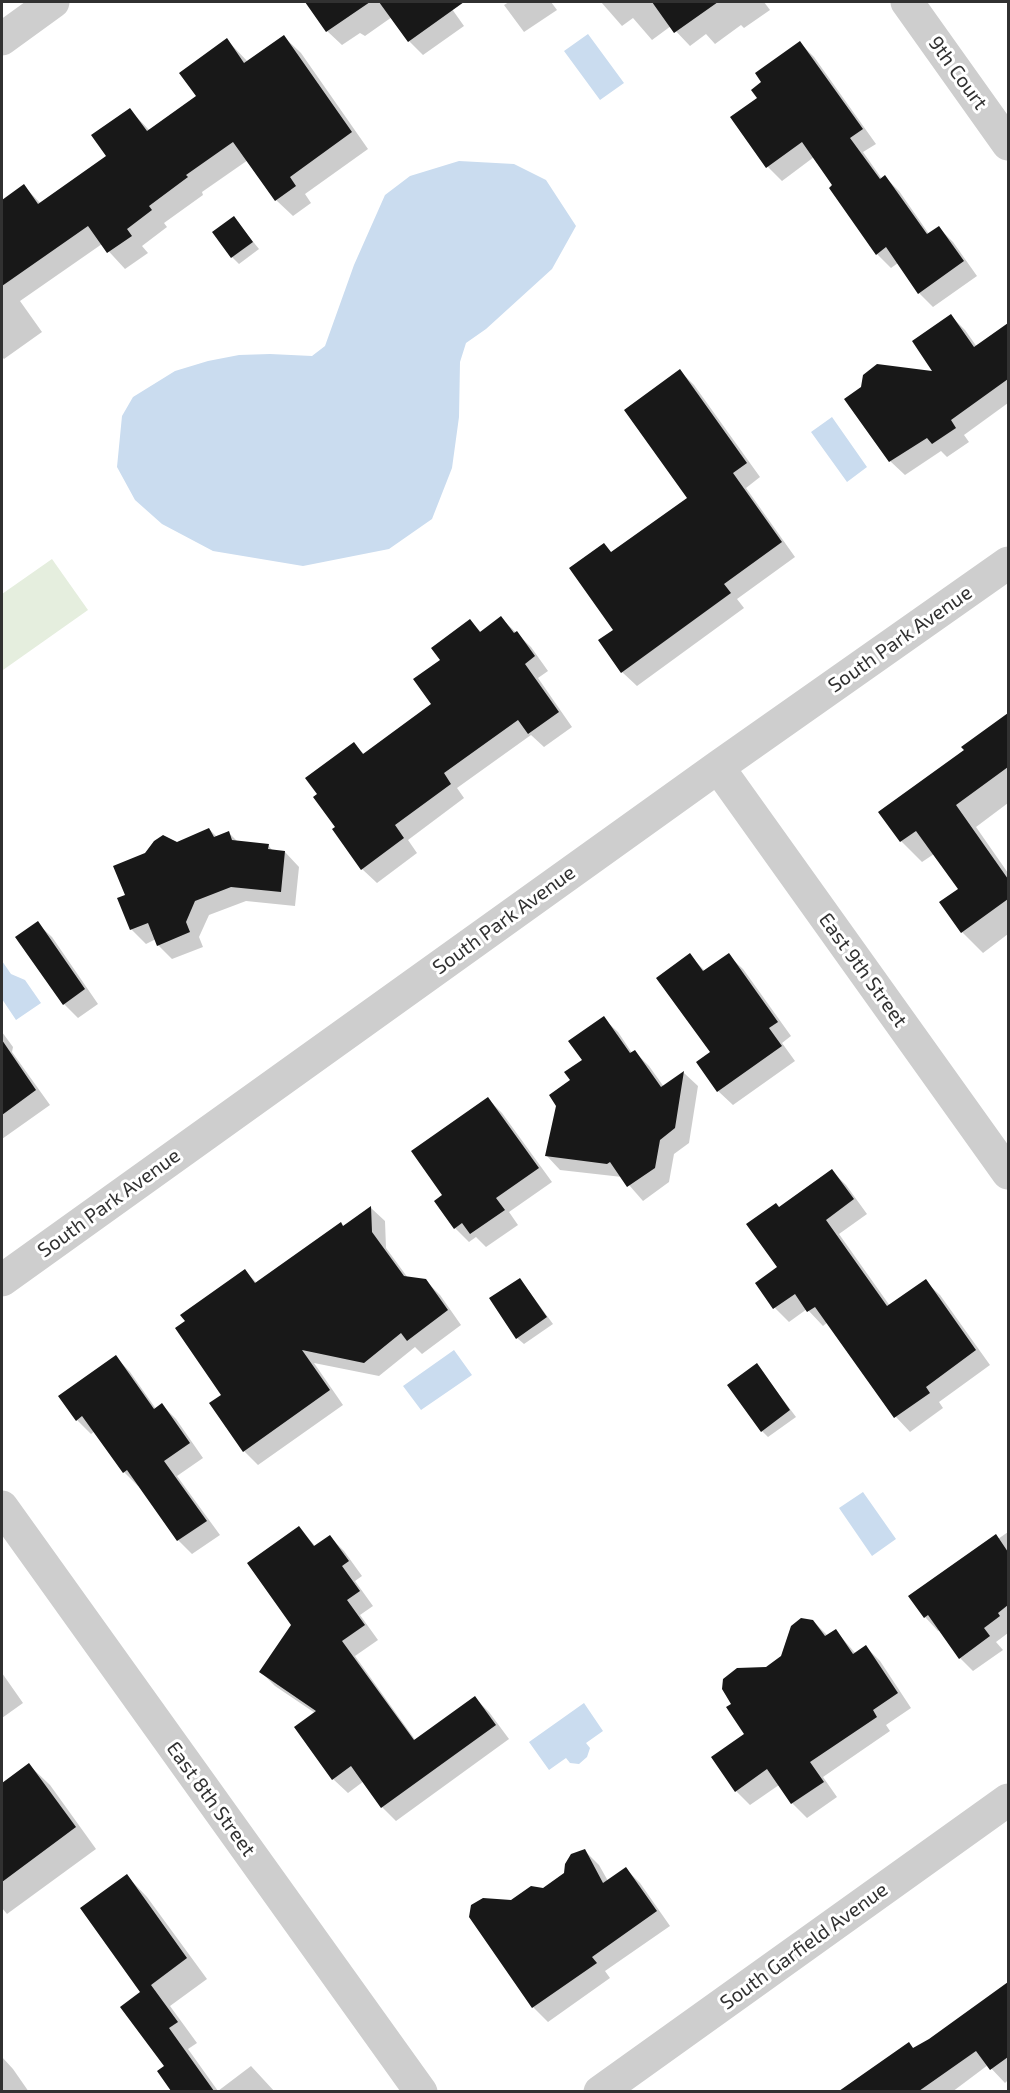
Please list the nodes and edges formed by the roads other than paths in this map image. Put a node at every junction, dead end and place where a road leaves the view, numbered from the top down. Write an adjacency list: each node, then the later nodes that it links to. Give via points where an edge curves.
1 (53, 2): 3 (street)
2 (907, 2): 4 (street, 9th Court)
3 (2, 39)
4 (1008, 144)
5 (1008, 563): 6 (street, South Park Avenue)
6 (717, 767): 7 (street, East 9th Street); 8 (street, South Park Avenue)
7 (1008, 1173)
8 (2, 1280)
9 (2, 1507): 11 (street, East 8th Street)
10 (1008, 1800): 12 (street, South Garfield Avenue)
11 (421, 2091)
12 (600, 2091)

